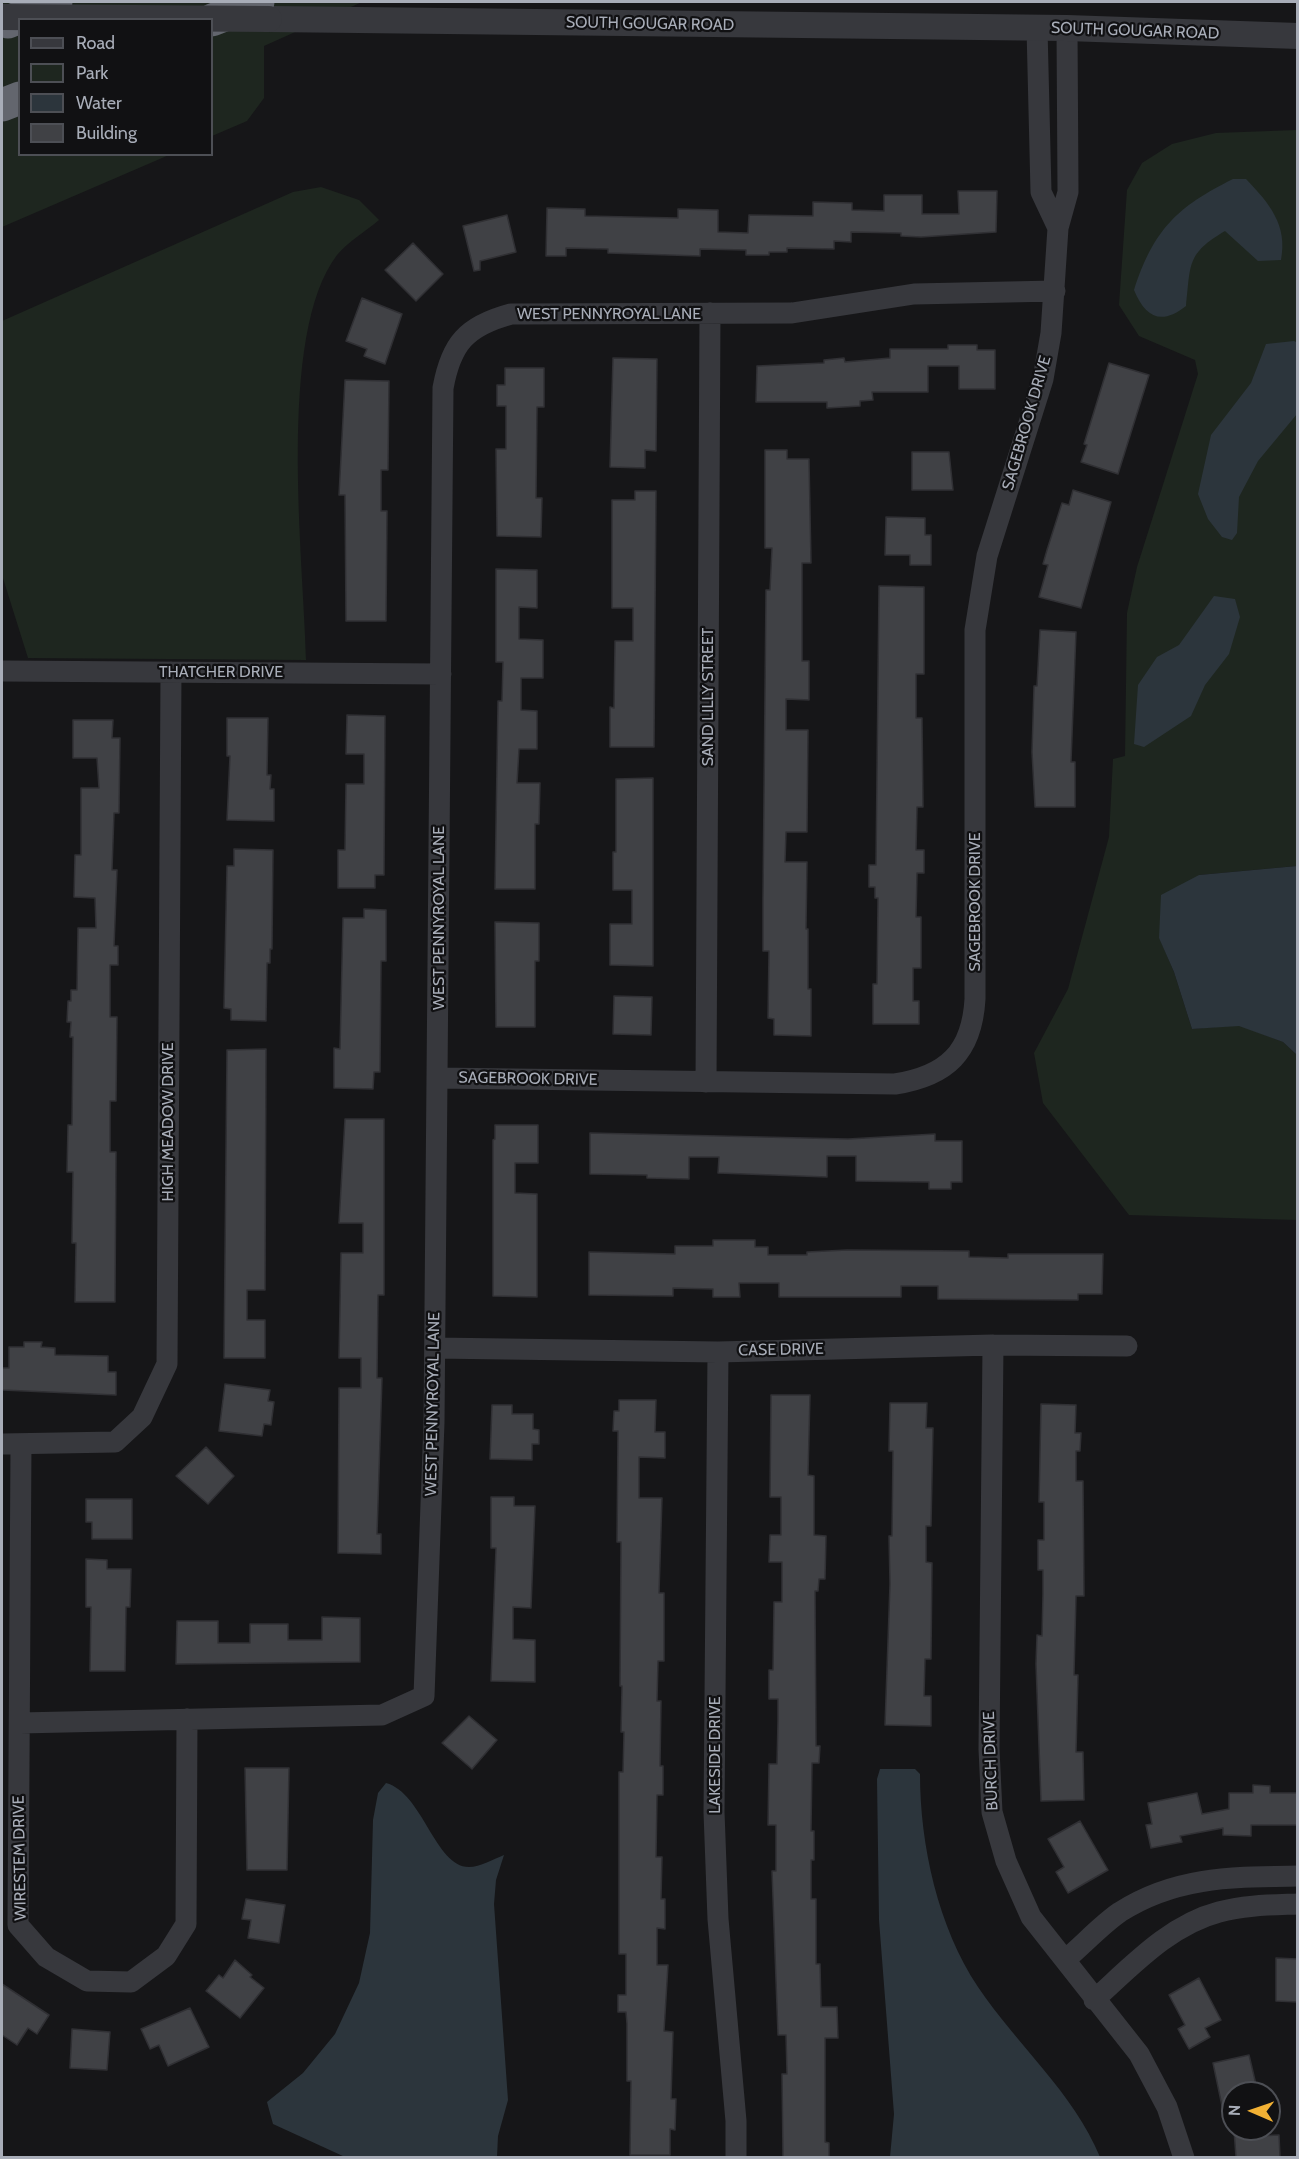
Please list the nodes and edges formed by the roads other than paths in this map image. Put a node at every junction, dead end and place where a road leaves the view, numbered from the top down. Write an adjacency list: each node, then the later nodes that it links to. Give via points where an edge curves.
1 (56, 2): 4 (highway)
2 (264, 10): 3 (street, SOUTH GOUGAR ROAD, bridge); 6 (highway); 8 (street, SOUTH GOUGAR ROAD)
3 (2, 17)
4 (18, 18)
5 (18, 18): 7 (highway)
6 (213, 20)
7 (2, 25)
8 (1037, 28): 9 (street, SOUTH GOUGAR ROAD); 13 (street, SAGEBROOK DRIVE, via 1041,192)
9 (1067, 28): 10 (street, SOUTH GOUGAR ROAD); 13 (street, SAGEBROOK DRIVE, via 1068,192)
10 (1298, 36)
11 (18, 99): 12 (highway)
12 (2, 105)
13 (1058, 228): 14 (street, SAGEBROOK DRIVE)
14 (1055, 291): 15 (street, WEST PENNYROYAL LANE, via 944,292 792,313); 20 (street, SAGEBROOK DRIVE, via 1043,379 987,556 979,594 975,630 975,999 973,1024 965,1044 936,1074 916,1081)
15 (710, 313): 18 (street, WEST PENNYROYAL LANE, via 511,314 483,324 459,341 448,362 443,388); 20 (street, SAND LILLY STREET)
16 (2, 671): 17 (street, THATCHER DRIVE)
17 (171, 672): 18 (street, THATCHER DRIVE); 25 (street, HIGH MEADOW DRIVE, via 167,1364 142,1417 115,1442)
18 (441, 674): 19 (street, WEST PENNYROYAL LANE)
19 (437, 1078): 20 (street, SAGEBROOK DRIVE); 23 (street, WEST PENNYROYAL LANE)
20 (706, 1082)
21 (993, 1345): 22 (street, CASE DRIVE); 24 (street, CASE DRIVE); 30 (street, BURCH DRIVE, via 989,1749 992,1812 1006,1861 1031,1917)
22 (1127, 1346)
23 (435, 1348): 24 (street, CASE DRIVE); 26 (street, WEST PENNYROYAL LANE, via 424,1696 382,1715)
24 (718, 1352): 32 (street, LAKESIDE DRIVE, via 714,1812)
25 (11, 1444): 27 (street, WIRESTEM DRIVE)
26 (187, 1719): 27 (street, WEST PENNYROYAL LANE); 27 (street, WIRESTEM DRIVE, via 186,1924 166,1956 131,1982 87,1981 46,1957 18,1924)
27 (20, 1723)
28 (1298, 1876): 30 (street, via 1221,1877 1168,1889 1120,1912)
29 (1298, 1904): 31 (street, via 1218,1912 1184,1927 1148,1952)
30 (1065, 1960): 31 (street, BURCH DRIVE)
31 (1094, 2000): 33 (street, BURCH DRIVE, via 1139,2054 1167,2107)
32 (736, 2157)
33 (1184, 2157)

